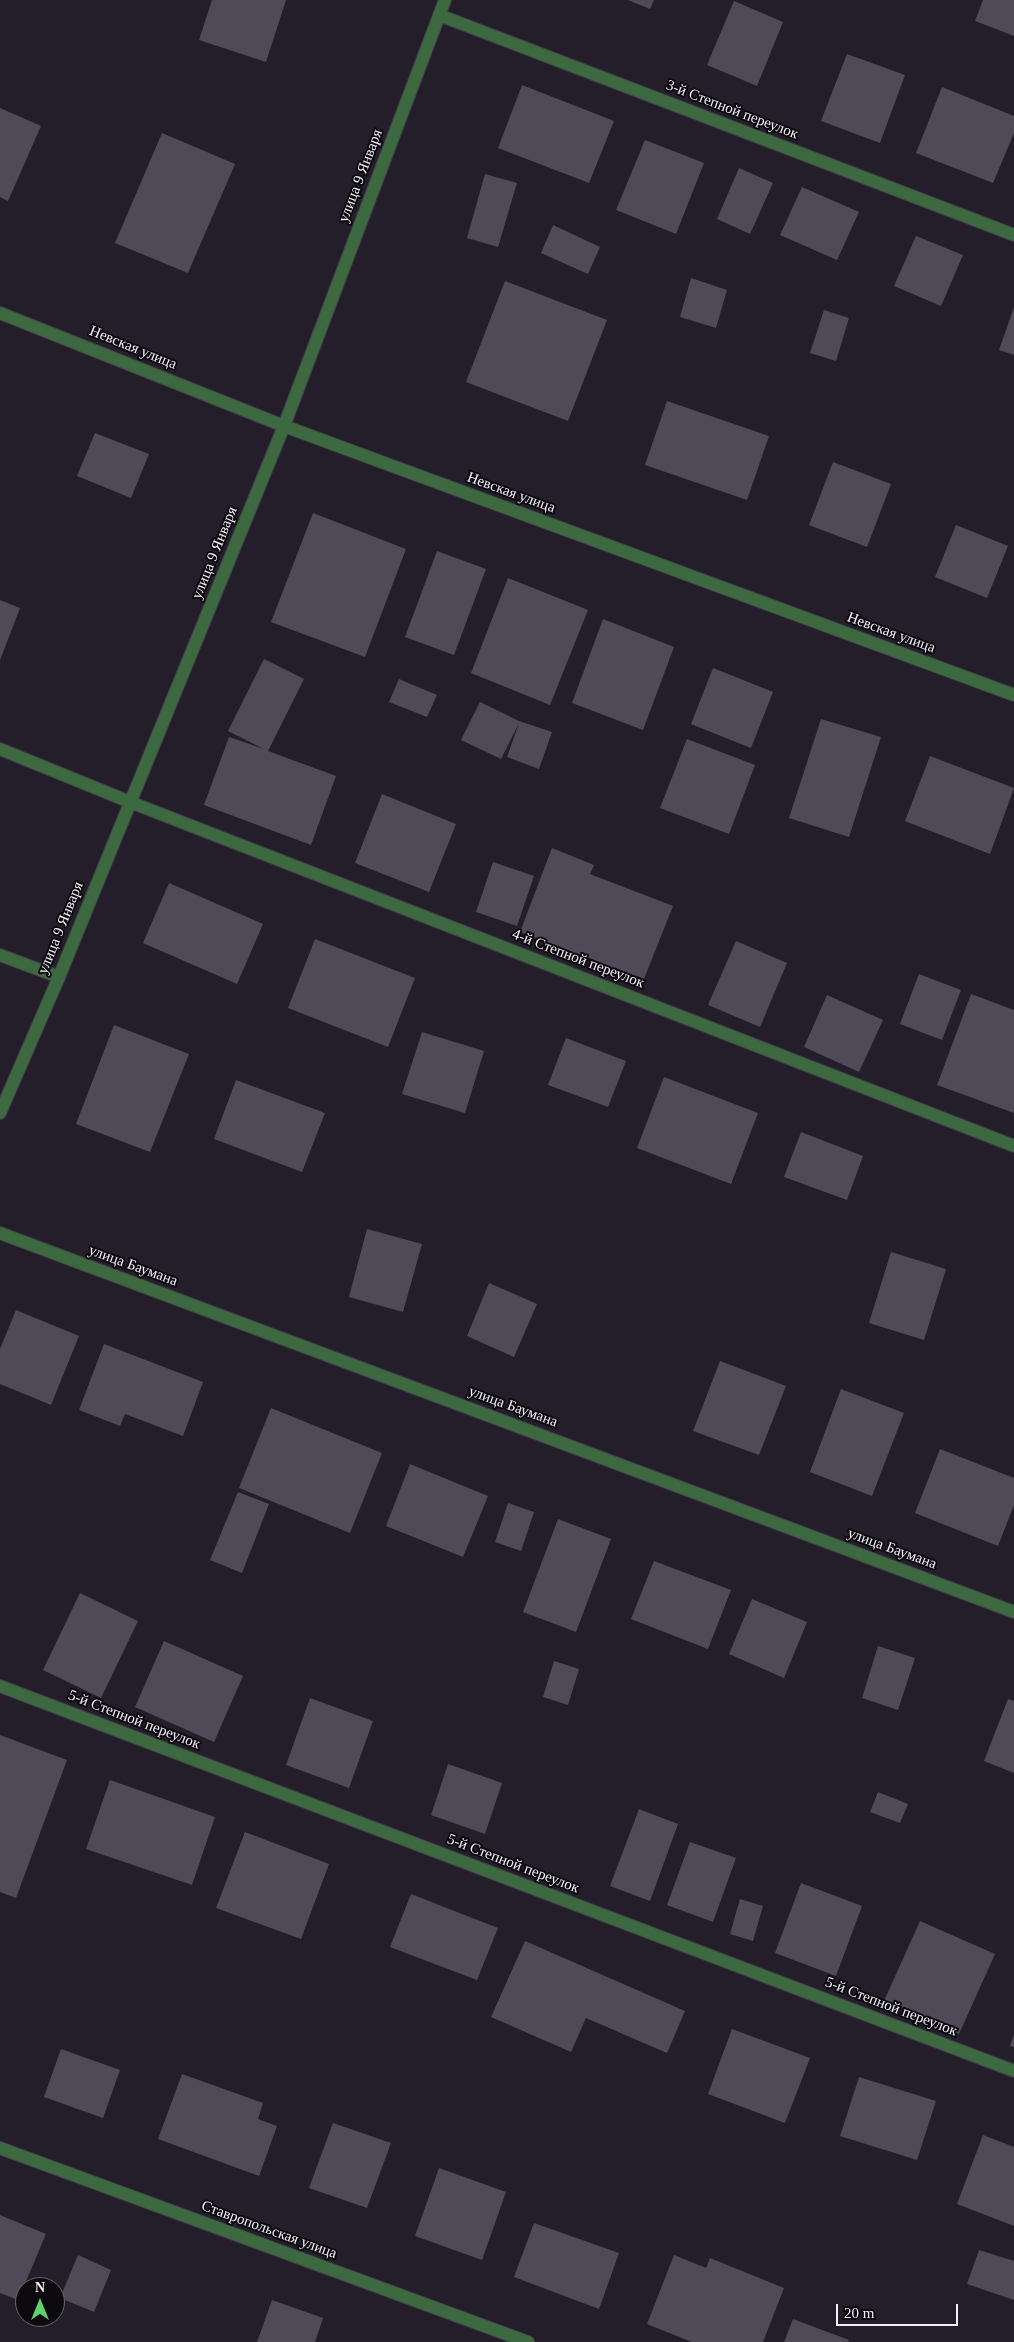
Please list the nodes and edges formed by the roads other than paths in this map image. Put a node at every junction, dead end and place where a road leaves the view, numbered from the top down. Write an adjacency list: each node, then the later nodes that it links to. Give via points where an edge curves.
1 (445, 0): 2 (street, улица 9 Января)
2 (439, 15): 3 (street, 3-й Степной переулок); 5 (street, улица 9 Января)
3 (1014, 234)
4 (0, 313): 5 (street, Невская улица)
5 (284, 426): 6 (street, Невская улица); 8 (street, улица 9 Января)
6 (1014, 695)
7 (0, 749): 8 (street, 4-й Степной переулок)
8 (130, 802): 10 (street, улица 9 Января); 12 (street, 4-й Степной переулок)
9 (0, 955): 10 (street)
10 (59, 977): 11 (street, улица 9 Января)
11 (0, 1113)
12 (1014, 1146)
13 (0, 1233): 14 (street, улица Баумана)
14 (1014, 1612)
15 (0, 1686): 16 (street, 5-й Степной переулок)
16 (1014, 2071)
17 (0, 2148): 18 (street, Ставропольская улица)
18 (528, 2342)

